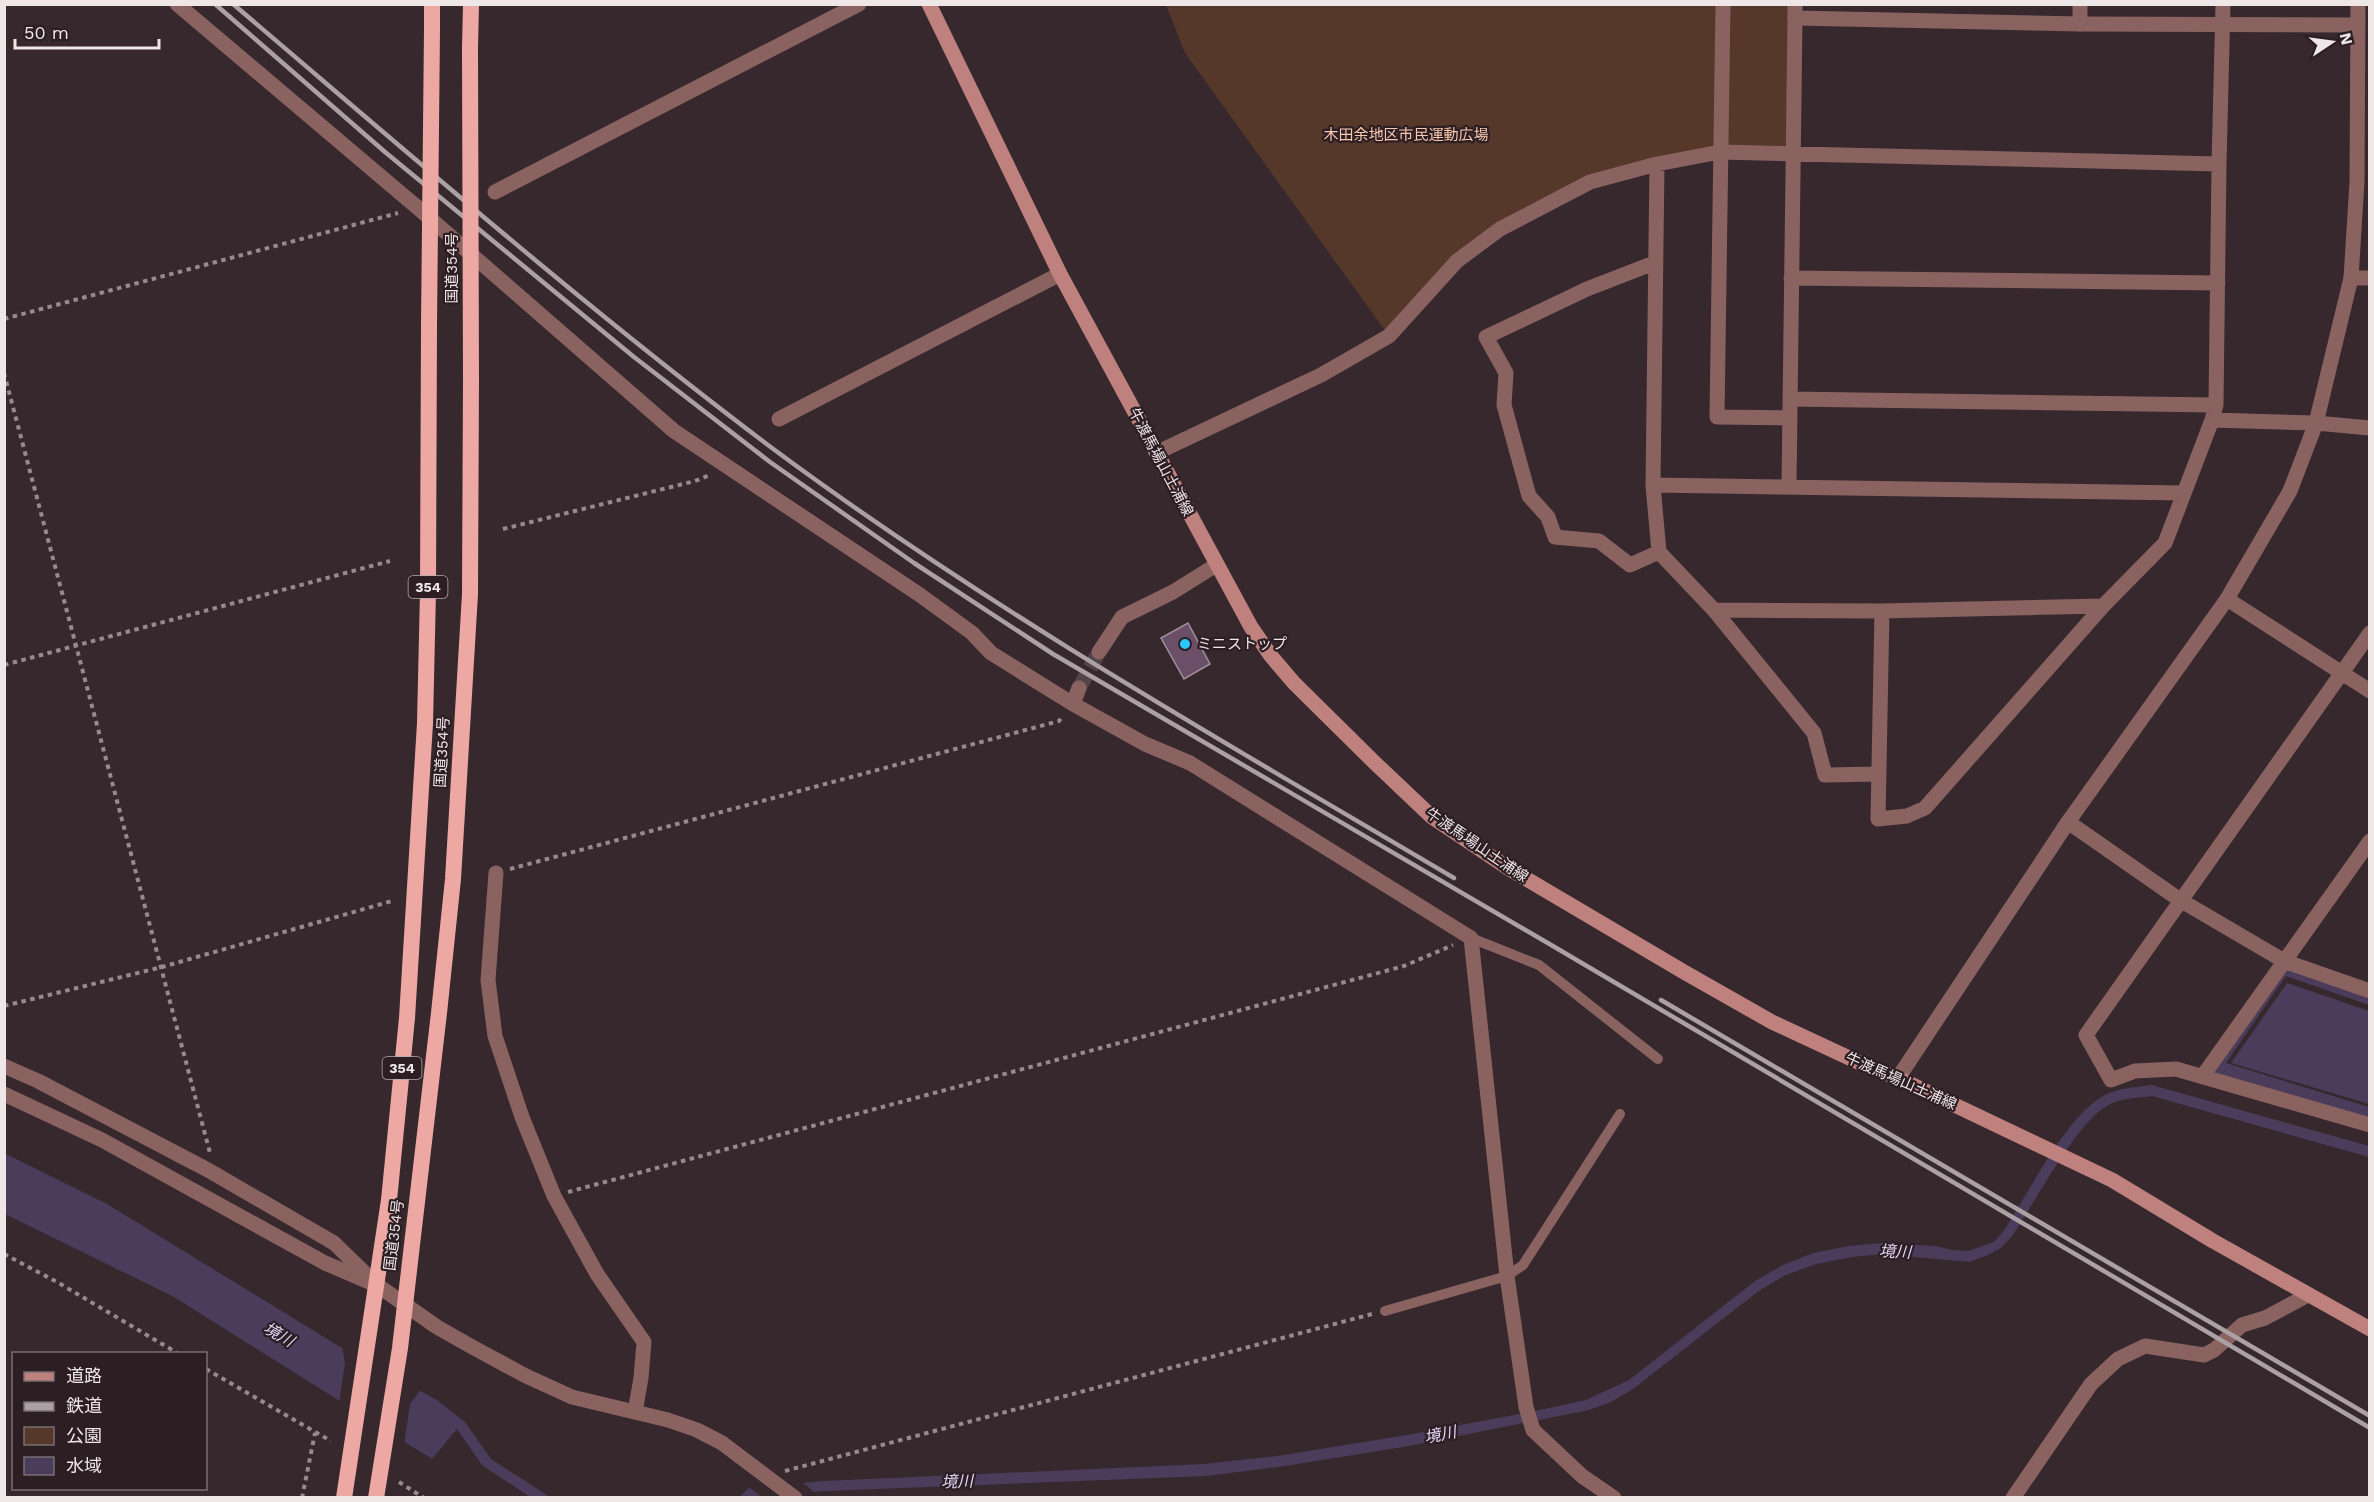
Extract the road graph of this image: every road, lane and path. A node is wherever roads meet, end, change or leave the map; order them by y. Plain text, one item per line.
1 (177, 4) edge
2 (432, 4) edge
3 (471, 4) edge
4 (859, 4) edge
5 (928, 4) edge
6 (1723, 4) edge
7 (2080, 4) edge
8 (2223, 4) edge
9 (2358, 4) edge
10 (1795, 11) edge
11 (2080, 24) junction
12 (2222, 24) junction
13 (2357, 25) junction
14 (1720, 152) junction
15 (1793, 156) junction
16 (1657, 164) junction
17 (2219, 165) junction
18 (495, 192) dead end
19 (418, 208) junction
20 (1654, 263) junction
21 (1060, 274) junction
22 (1791, 278) junction
23 (2351, 278) junction
24 (2370, 278) edge
25 (2218, 283) junction
26 (4, 319) edge
27 (4, 373) edge
28 (1790, 399) junction
29 (2217, 405) junction
30 (1790, 418) junction
31 (779, 419) dead end
32 (2212, 420) junction
33 (2316, 423) junction
34 (2370, 428) edge
35 (1156, 453) junction
36 (730, 467) junction
37 (1653, 485) junction
38 (1789, 486) junction
39 (2184, 493) junction
40 (503, 529) dead end
41 (1659, 552) junction
42 (390, 561) dead end
43 (1216, 565) junction
44 (2227, 599) junction
45 (2103, 606) junction
46 (1714, 610) junction
47 (1882, 611) junction
48 (2370, 633) edge
49 (77, 646) junction
50 (1099, 652) tunnel mouth
51 (4, 665) edge
52 (2343, 672) junction
53 (1079, 688) tunnel mouth
54 (2370, 691) edge
55 (1073, 704) junction
56 (1879, 774) junction
57 (2068, 822) junction
58 (2370, 841) edge
59 (496, 873) joint
60 (2180, 900) junction
61 (392, 901) dead end
62 (1471, 938) junction
63 (2284, 961) junction
64 (162, 968) junction
65 (2370, 991) edge
66 (4, 1006) edge
67 (1658, 1059) dead end
68 (4, 1066) edge
69 (2202, 1077) junction
70 (1898, 1078) junction
71 (4, 1094) edge
72 (1620, 1114) dead end
73 (2370, 1125) edge
74 (211, 1156) dead end
75 (554, 1196) junction
76 (4, 1254) edge
77 (1508, 1276) junction
78 (377, 1285) junction
79 (2308, 1294) junction
80 (405, 1305) junction
81 (1385, 1311) joint
82 (2370, 1329) edge
83 (177, 1352) edge
84 (207, 1370) edge
85 (634, 1412) junction
86 (315, 1433) junction
87 (331, 1441) dead end
88 (770, 1479) junction
89 (399, 1482) dead end
90 (302, 1497) edge
91 (344, 1497) edge
92 (376, 1497) edge
93 (421, 1497) edge
94 (795, 1497) edge
95 (1614, 1497) edge
96 (2013, 1497) edge

1 - 19 street
2 - 78 highway, 国道354号 / 354, bridge
3 - 80 highway, 国道354号 / 354, bridge
4 - 18 street
5 - 21 main road, 牛渡馬場山土浦線
6 - 14 street
7 - 11 street
8 - 12 street
9 - 13 street
10 - 11 street
10 - 15 street
11 - 12 street
12 - 13 street
12 - 17 street
13 - 23 street
14 - 15 street
14 - 16 street
14 - 30 street
15 - 17 street
15 - 22 street
16 - 20 street
16 - 35 street
17 - 25 street
19 - 26 path
19 - 36 street
20 - 37 street
20 - 41 street
21 - 31 street
21 - 35 main road, 牛渡馬場山土浦線
22 - 25 street
22 - 28 street
23 - 24 street
23 - 33 street
25 - 29 street
27 - 49 path
28 - 29 street
28 - 30 street
29 - 32 street
30 - 38 street
32 - 33 street
32 - 39 street
33 - 34 street
33 - 44 street
35 - 43 main road, 牛渡馬場山土浦線
36 - 40 path
36 - 55 street
37 - 38 street
37 - 41 street
38 - 39 street
39 - 45 street
41 - 46 street
42 - 49 path
43 - 50 street
43 - 70 main road, 牛渡馬場山土浦線
44 - 52 street
44 - 57 street
45 - 47 street
45 - 56 street
46 - 47 street
46 - 56 street
47 - 56 street
48 - 52 street
49 - 51 path
49 - 64 path
52 - 54 street
52 - 60 street
53 - 55 street
55 - 59 path
55 - 62 street
57 - 60 street
57 - 70 street
58 - 63 street
59 - 75 street
60 - 63 street
60 - 69 street
61 - 64 path
62 - 67 lane
62 - 75 path
62 - 77 street
63 - 65 street
63 - 69 street
64 - 66 path
64 - 74 path
68 - 78 street
69 - 73 street
70 - 79 main road, 牛渡馬場山土浦線
71 - 78 street
72 - 77 lane
75 - 85 street
76 - 83 path
77 - 81 lane
77 - 95 street
78 - 80 street
78 - 91 highway, 国道354号 / 354
79 - 82 main road, 牛渡馬場山土浦線
79 - 96 street
80 - 85 street
80 - 92 highway, 国道354号 / 354
81 - 88 path
84 - 86 path
85 - 88 street
86 - 87 path
86 - 90 path
88 - 94 street
89 - 93 path

